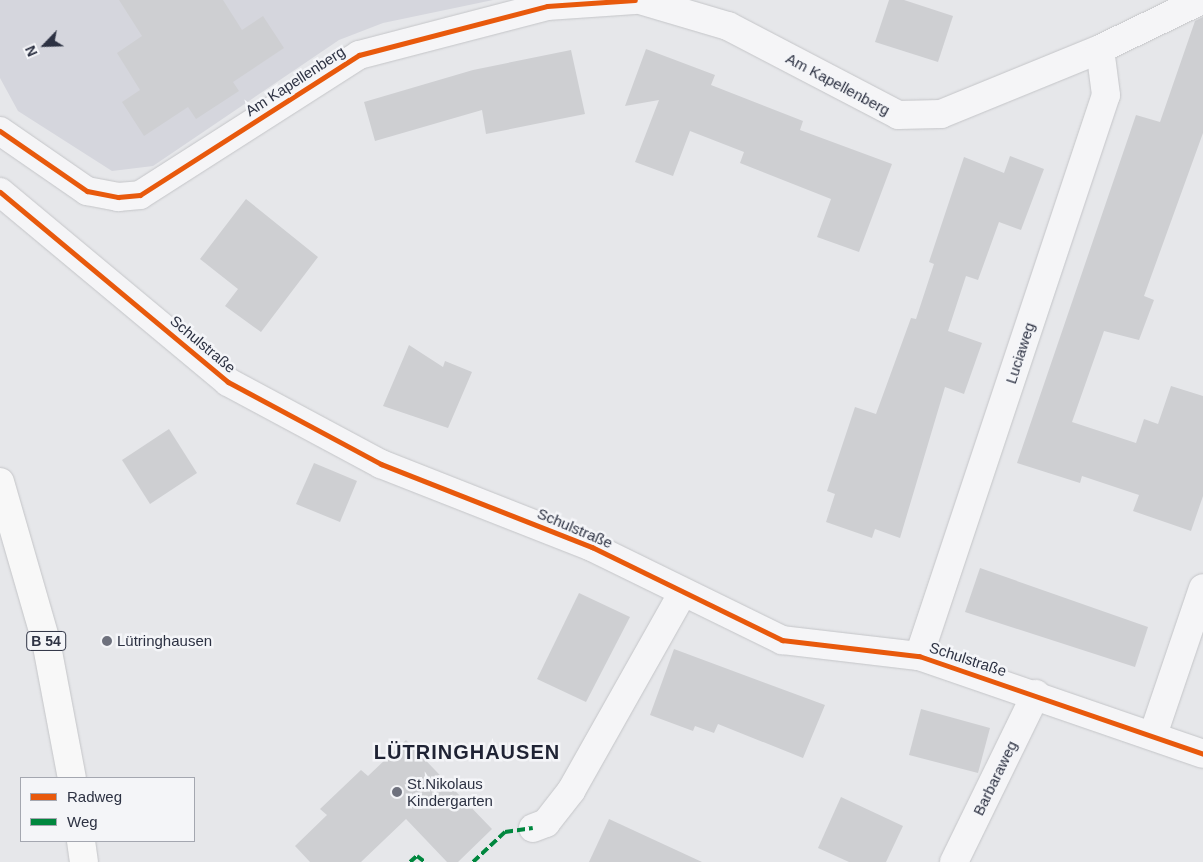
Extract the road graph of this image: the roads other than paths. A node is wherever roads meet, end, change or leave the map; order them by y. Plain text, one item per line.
1 (635, 0) edge
2 (640, 0) edge
3 (1202, 0) edge
4 (548, 3) edge
5 (1100, 49) junction
6 (0, 131) edge
7 (0, 192) edge
8 (0, 482) edge
9 (1203, 588) edge
10 (684, 592) junction
11 (919, 656) junction
12 (1036, 694) junction
13 (1153, 735) junction
14 (1203, 754) edge
15 (72, 777) edge
16 (533, 828) dead end
17 (81, 842) edge
18 (84, 862) edge
19 (954, 862) edge

1 - 4 street, Am Kapellenberg
2 - 5 street, Am Kapellenberg
3 - 5 street, Am Kapellenberg
4 - 6 street, Am Kapellenberg
5 - 11 street, Luciaweg
7 - 10 street, Schulstraße
8 - 15 main road, B 54
9 - 13 street
10 - 11 street, Schulstraße
10 - 16 street
11 - 12 street, Schulstraße
12 - 13 street, Schulstraße
12 - 19 street, Barbaraweg
13 - 14 street, Schulstraße
17 - 18 main road

